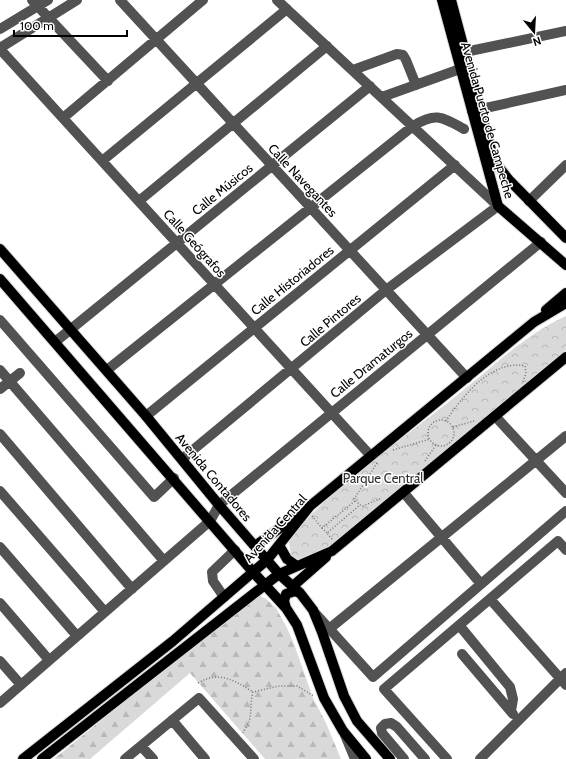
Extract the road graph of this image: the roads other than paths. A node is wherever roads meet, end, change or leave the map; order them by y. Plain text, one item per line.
1 (48, 0) edge
2 (77, 0) edge
3 (120, 0) edge
4 (203, 0) edge
5 (277, 0) edge
6 (442, 0) edge
7 (451, 0) edge
8 (35, 3) edge
9 (287, 9) junction
10 (48, 18) junction
11 (0, 29) edge
12 (566, 31) edge
13 (156, 40) junction
14 (327, 46) junction
15 (0, 48) edge
16 (465, 52) junction
17 (460, 69) junction
18 (353, 70) junction
19 (108, 81) junction
20 (196, 83) junction
21 (416, 85) junction
22 (370, 86) junction
23 (566, 90) edge
24 (382, 97) junction
25 (476, 110) junction
26 (63, 118) junction
27 (233, 123) junction
28 (413, 126) junction
29 (464, 130) dead end
30 (102, 161) junction
31 (272, 165) junction
32 (566, 165) edge
33 (455, 166) junction
34 (139, 201) junction
35 (529, 201) junction
36 (498, 206) junction
37 (310, 208) junction
38 (566, 238) edge
39 (177, 242) junction
40 (541, 242) junction
41 (0, 249) edge
42 (350, 250) junction
43 (566, 265) edge
44 (0, 279) edge
45 (215, 284) junction
46 (386, 290) junction
47 (566, 293) edge
48 (563, 306) edge
49 (0, 320) edge
50 (534, 322) junction
51 (255, 328) junction
52 (71, 329) junction
53 (427, 335) junction
54 (55, 342) junction
55 (566, 357) edge
56 (292, 368) junction
57 (0, 370) edge
58 (107, 370) junction
59 (20, 373) dead end
60 (467, 378) junction
61 (9, 381) junction
62 (0, 389) edge
63 (332, 412) junction
64 (146, 416) junction
65 (495, 416) junction
66 (0, 434) edge
67 (566, 436) edge
68 (370, 456) junction
69 (182, 459) junction
70 (536, 460) junction
71 (174, 478) junction
72 (0, 491) edge
73 (404, 493) junction
74 (566, 494) edge
75 (219, 505) junction
76 (308, 508) junction
77 (566, 511) edge
78 (210, 521) junction
79 (441, 537) junction
80 (252, 543) junction
81 (279, 545) junction
82 (0, 547) edge
83 (335, 549) junction
84 (235, 550) junction
85 (566, 550) edge
86 (267, 560) junction
87 (164, 561) junction
88 (297, 566) junction
89 (254, 572) junction
90 (279, 574) junction
91 (266, 584) junction
92 (481, 584) junction
93 (132, 589) junction
94 (297, 590) junction
95 (224, 597) junction
96 (490, 599) junction
97 (0, 603) edge
98 (286, 608) junction
99 (313, 610) junction
100 (104, 612) junction
101 (459, 625) junction
102 (329, 629) junction
103 (77, 636) junction
104 (462, 654) dead end
105 (49, 660) junction
106 (0, 661) edge
107 (564, 679) edge
108 (21, 685) junction
109 (0, 703) edge
110 (511, 711) junction
111 (172, 720) junction
112 (518, 720) junction
113 (344, 732) junction
114 (142, 746) junction
115 (23, 759) edge
116 (42, 759) edge
117 (126, 759) edge
118 (153, 759) edge
119 (205, 759) edge
120 (254, 759) edge
121 (354, 759) edge
122 (366, 759) edge
123 (390, 759) edge
124 (404, 759) edge
125 (425, 759) edge
126 (447, 759) edge
127 (480, 759) edge

1 - 8 street
2 - 10 street
3 - 13 street, Calle Navegantes
4 - 13 street
5 - 9 street
6 - 17 main road, Avenida Puerto de Campeche
7 - 16 main road, Avenida Puerto de Campeche
8 - 10 street
8 - 11 street
9 - 14 street
9 - 20 street
10 - 15 street
10 - 19 street
12 - 16 street
13 - 19 street
13 - 20 street, Calle Navegantes
14 - 18 street
14 - 27 street
15 - 26 street, Calle Geógrafos
16 - 25 main road, Avenida Puerto de Campeche
17 - 21 street
17 - 25 main road, Avenida Puerto de Campeche
18 - 21 street
18 - 22 street
19 - 26 street
20 - 27 street, Calle Navegantes
20 - 30 street
21 - 24 street
22 - 24 street
22 - 31 street, Calle Músicos
23 - 25 street
24 - 28 street
25 - 35 main road, Avenida Puerto de Campeche
25 - 36 main road, Avenida Puerto de Campeche
26 - 30 street, Calle Geógrafos
27 - 31 street, Calle Navegantes
27 - 34 street
28 - 29 street
28 - 33 street
28 - 37 street
30 - 34 street, Calle Geógrafos
31 - 37 street, Calle Navegantes
31 - 39 street, Calle Músicos
32 - 35 street
33 - 36 street
33 - 42 street, Calle Historiadores
34 - 39 street, Calle Geógrafos
35 - 38 main road, Avenida Puerto de Campeche
36 - 40 main road, Avenida Puerto de Campeche
36 - 46 street, Calle Pintores
37 - 42 street, Calle Navegantes
37 - 45 street
39 - 45 street, Calle Geógrafos
39 - 52 street, Calle Músicos
40 - 43 main road, Avenida Puerto de Campeche
40 - 53 street, Calle Dramaturgos
41 - 52 main road, Avenida Contadores
42 - 46 street, Calle Navegantes
42 - 51 street, Calle Historiadores
44 - 54 main road
45 - 51 street, Calle Geógrafos
45 - 58 street
46 - 53 street, Calle Navegantes
46 - 56 street, Calle Pintores
47 - 50 main road
48 - 50 main road, Avenida Central
49 - 71 street
50 - 60 main road, Avenida Central
51 - 56 street, Calle Geógrafos
51 - 64 street, Calle Historiadores
52 - 54 street, Calle Músicos
52 - 58 main road, Avenida Contadores
53 - 60 street, Calle Navegantes
53 - 63 street, Calle Dramaturgos
54 - 71 main road
55 - 65 main road
56 - 63 street, Calle Geógrafos
56 - 69 street, Calle Pintores
57 - 61 street
58 - 64 main road, Avenida Contadores
59 - 61 street
60 - 68 main road, Avenida Central
61 - 62 street
61 - 87 street
63 - 68 street, Calle Geógrafos
63 - 75 street, Calle Dramaturgos
64 - 69 main road, Avenida Contadores
65 - 70 street
65 - 73 main road
66 - 93 street
67 - 70 street
68 - 76 main road, Avenida Central
69 - 75 main road, Avenida Contadores
70 - 74 street
70 - 79 street
71 - 78 main road
72 - 100 street
73 - 79 street
73 - 83 main road
75 - 78 street
75 - 80 main road, Avenida Contadores
76 - 80 main road
76 - 81 main road, Avenida Central
77 - 92 street
78 - 84 main road
78 - 87 street
79 - 92 street
79 - 102 street
80 - 84 main road
80 - 86 main road, Avenida Contadores
81 - 86 main road, Avenida Central
81 - 88 main road
82 - 103 street
83 - 88 main road
83 - 94 main road
84 - 89 main road
84 - 95 street
85 - 96 street
86 - 89 main road, Avenida Central
86 - 90 main road, Avenida Contadores
87 - 93 street
88 - 90 main road
89 - 91 main road
89 - 95 main road, Avenida Central
90 - 91 main road
90 - 94 main road, Avenida Contadores
91 - 98 main road
91 - 116 main road
92 - 102 street
93 - 100 street
94 - 98 main road
94 - 99 main road, Avenida Contadores
95 - 115 main road, Avenida Central
96 - 101 street
96 - 107 street
97 - 105 street
98 - 113 main road
99 - 102 street
99 - 123 main road, Avenida Contadores
100 - 103 street
101 - 110 street
101 - 126 street
103 - 105 street
104 - 110 street
105 - 108 street
106 - 108 street
107 - 112 street
108 - 109 street
110 - 112 street
111 - 114 street
111 - 119 street
111 - 120 street
112 - 127 street
113 - 121 street
113 - 122 main road
114 - 117 street
114 - 118 street
124 - 125 street

